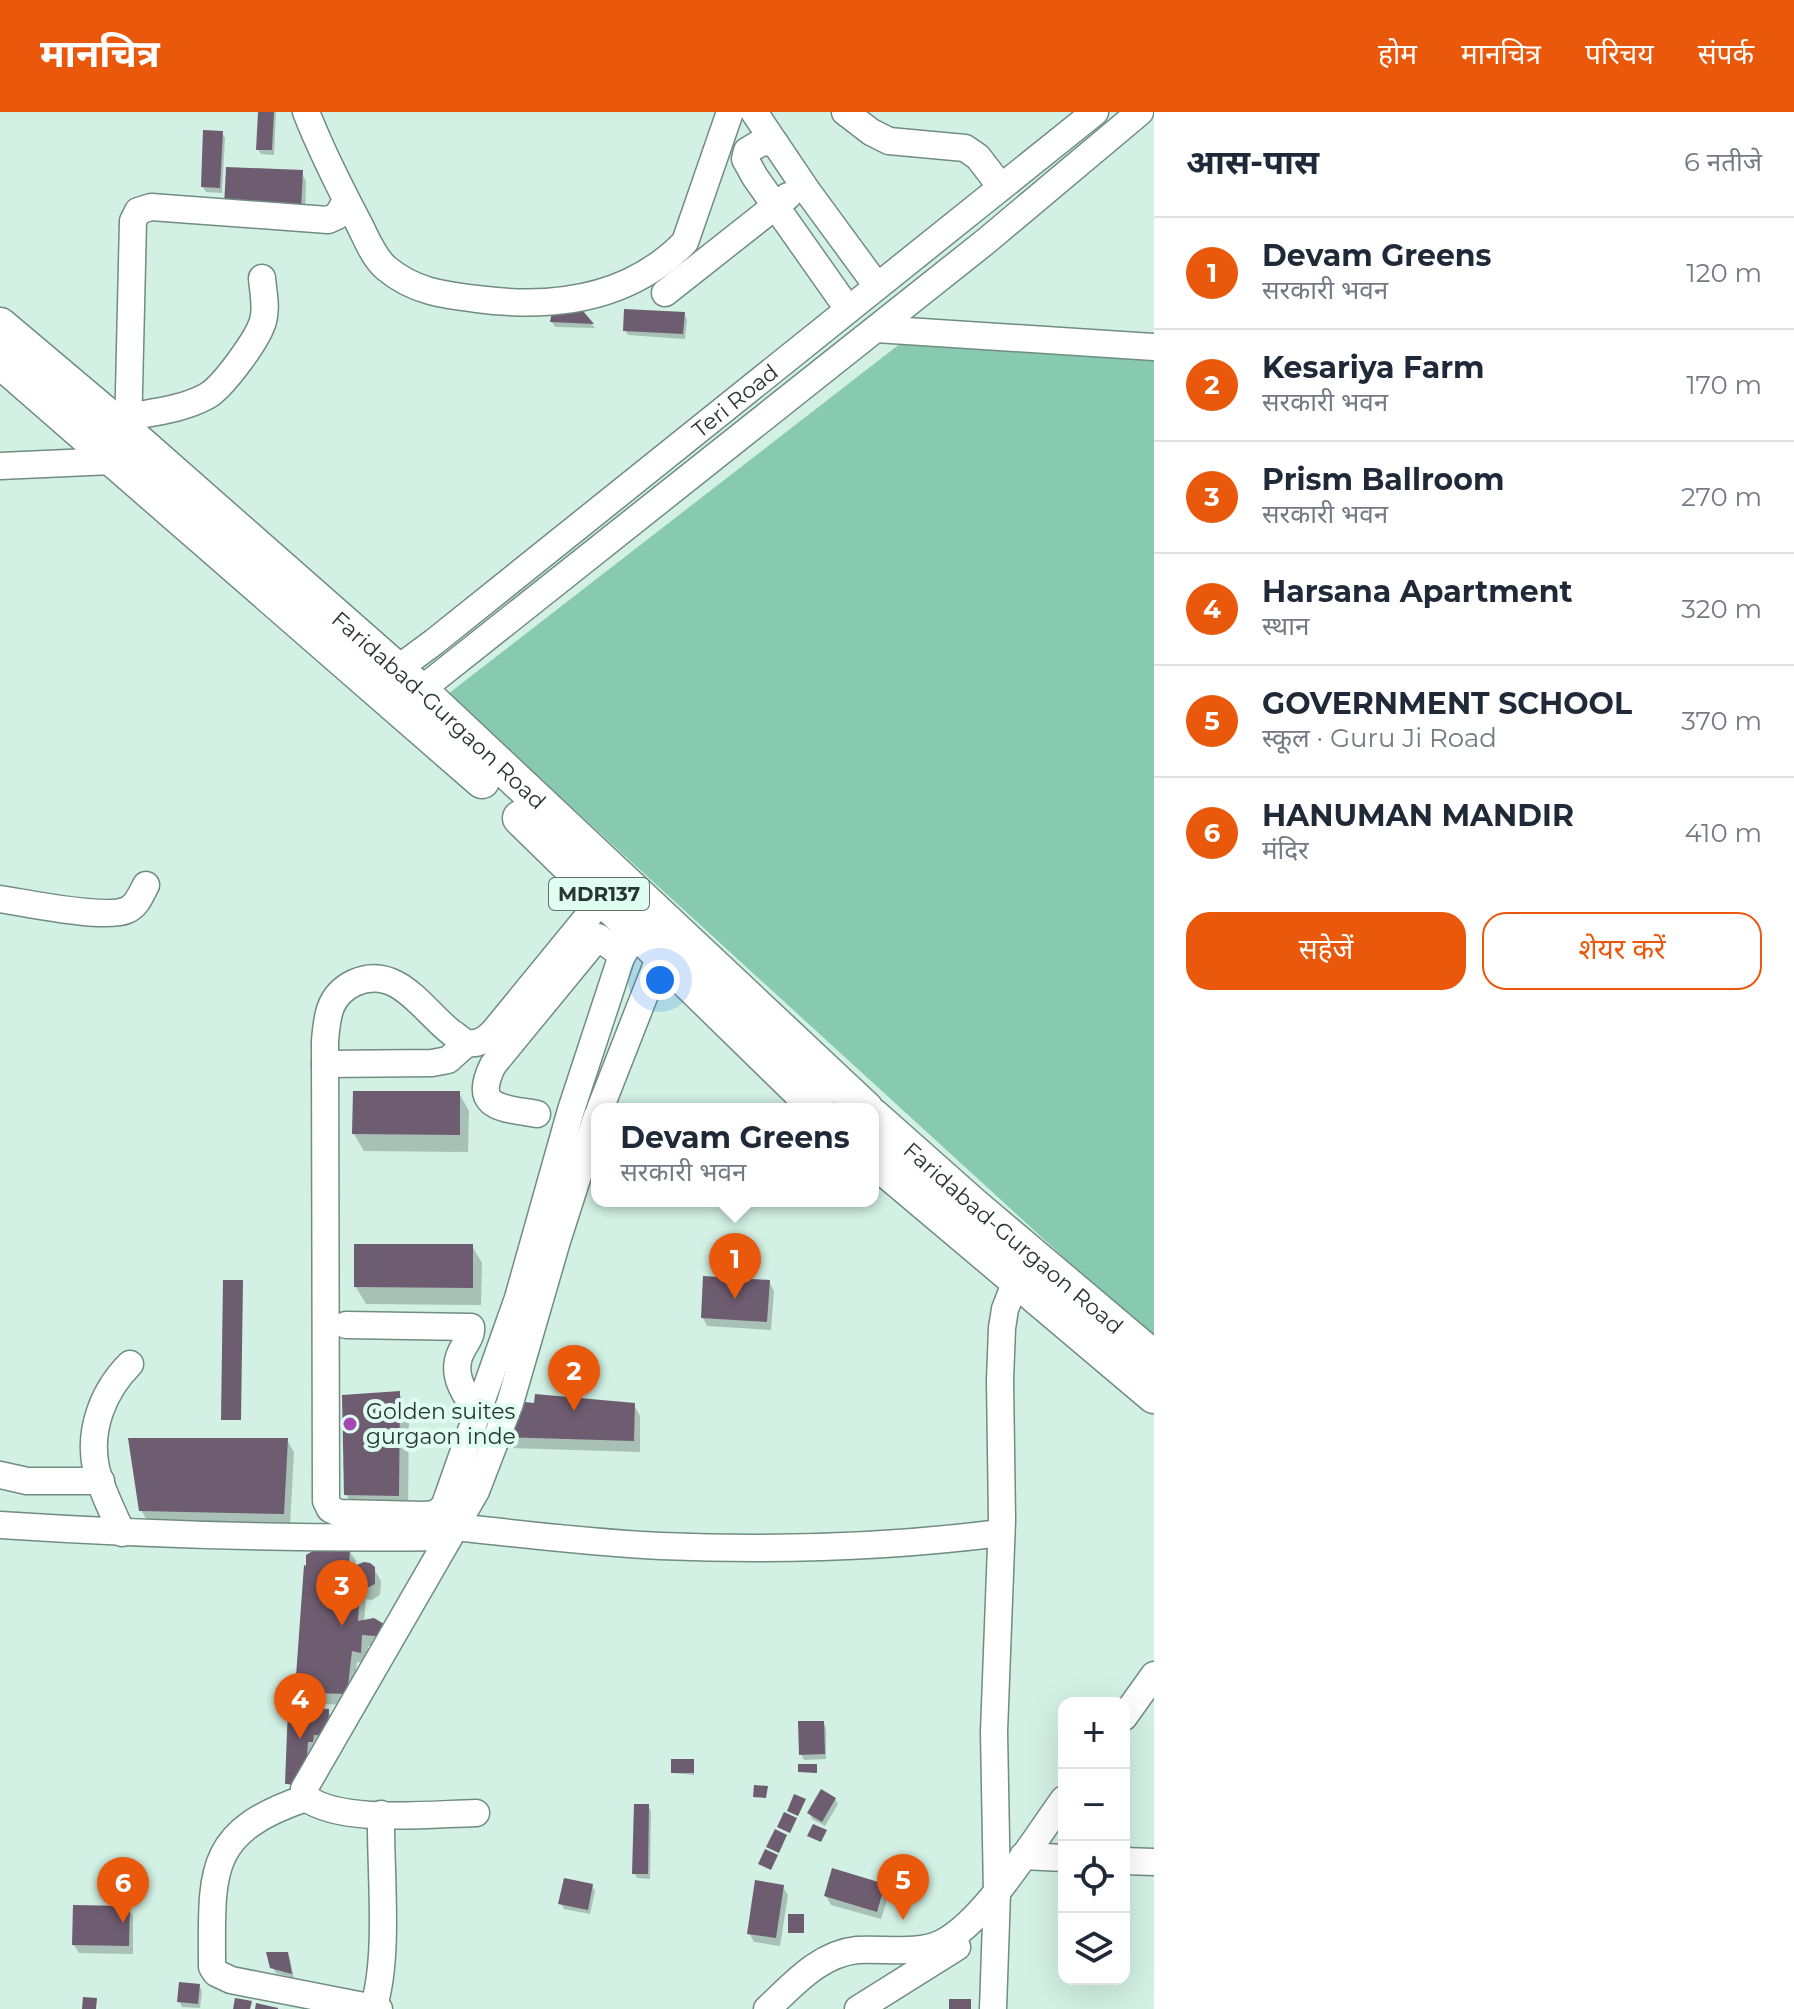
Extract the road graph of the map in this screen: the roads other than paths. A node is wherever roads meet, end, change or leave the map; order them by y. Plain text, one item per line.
1 (306, 112) edge
2 (730, 112) edge
3 (754, 112) edge
4 (845, 112) edge
5 (1095, 112) edge
6 (1140, 112) edge
7 (775, 143) junction
8 (745, 155) junction
9 (715, 156) junction
10 (804, 186) junction
11 (1001, 187) junction
12 (346, 201) junction
13 (774, 204) junction
14 (262, 278) dead end
15 (877, 286) junction
16 (665, 293) dead end
17 (848, 309) junction
18 (0, 325) edge
19 (876, 329) junction
20 (1154, 347) edge
21 (0, 361) edge
22 (123, 437) junction
23 (0, 466) edge
24 (398, 688) junction
25 (146, 885) dead end
26 (603, 898) junction
27 (0, 899) edge
28 (629, 943) junction
29 (660, 956) junction
30 (467, 1043) junction
31 (325, 1064) junction
32 (602, 1103) edge
33 (812, 1103) edge
34 (859, 1103) edge
35 (537, 1114) dead end
36 (879, 1121) edge
37 (591, 1135) edge
38 (879, 1164) edge
39 (1016, 1281) junction
40 (346, 1325) dead end
41 (1154, 1358) edge
42 (130, 1364) dead end
43 (1154, 1396) edge
44 (478, 1414) junction
45 (0, 1475) edge
46 (101, 1481) junction
47 (0, 1525) edge
48 (451, 1532) junction
49 (122, 1533) junction
50 (1001, 1533) junction
51 (1154, 1675) edge
52 (1130, 1709) edge
53 (306, 1798) junction
54 (1058, 1807) edge
55 (476, 1813) dead end
56 (381, 1814) junction
57 (1023, 1856) junction
58 (1058, 1858) edge
59 (1130, 1861) edge
60 (1154, 1862) edge
61 (997, 1893) junction
62 (995, 1925) junction
63 (375, 2008) edge
64 (767, 2009) edge
65 (858, 2009) edge
66 (993, 2009) edge

1 - 12 street
2 - 9 street
3 - 7 street
4 - 11 street
5 - 11 street, Teri Road
6 - 19 street
7 - 8 street
7 - 10 street
8 - 9 street
8 - 13 street
9 - 12 street
10 - 13 street
10 - 15 street
11 - 15 street, Teri Road
12 - 22 street
13 - 16 street
13 - 17 street
14 - 22 street
15 - 17 street, Teri Road
17 - 24 street, Teri Road
18 - 22 main road, Faridabad-Gurgaon Road / MDR137
19 - 20 street
19 - 24 street
21 - 22 main road, Faridabad-Gurgaon Road / MDR137
22 - 23 street
22 - 24 main road, Faridabad-Gurgaon Road / MDR137
24 - 26 main road, Faridabad-Gurgaon Road / MDR137
24 - 34 main road, Faridabad-Gurgaon Road / MDR137
25 - 27 street
26 - 28 main road, Faridabad-Gurgaon Road / MDR137
26 - 30 street
28 - 29 main road, Faridabad-Gurgaon Road / MDR137
28 - 35 street
28 - 44 street
29 - 32 street
29 - 33 main road, Faridabad-Gurgaon Road / MDR137
30 - 31 street
30 - 31 street
31 - 44 street
36 - 41 main road, Faridabad-Gurgaon Road
37 - 48 street
38 - 39 main road, Faridabad-Gurgaon Road
39 - 43 main road, Faridabad-Gurgaon Road
39 - 50 street
40 - 44 street
42 - 46 street
45 - 46 street
46 - 49 street
47 - 49 street
48 - 49 street
48 - 50 street
48 - 53 street
50 - 61 street
51 - 52 street
53 - 56 street
53 - 63 street
54 - 57 street
55 - 56 street
56 - 63 street
57 - 58 street
57 - 61 street
59 - 60 street
61 - 62 street
61 - 64 street
62 - 65 street
62 - 66 street

